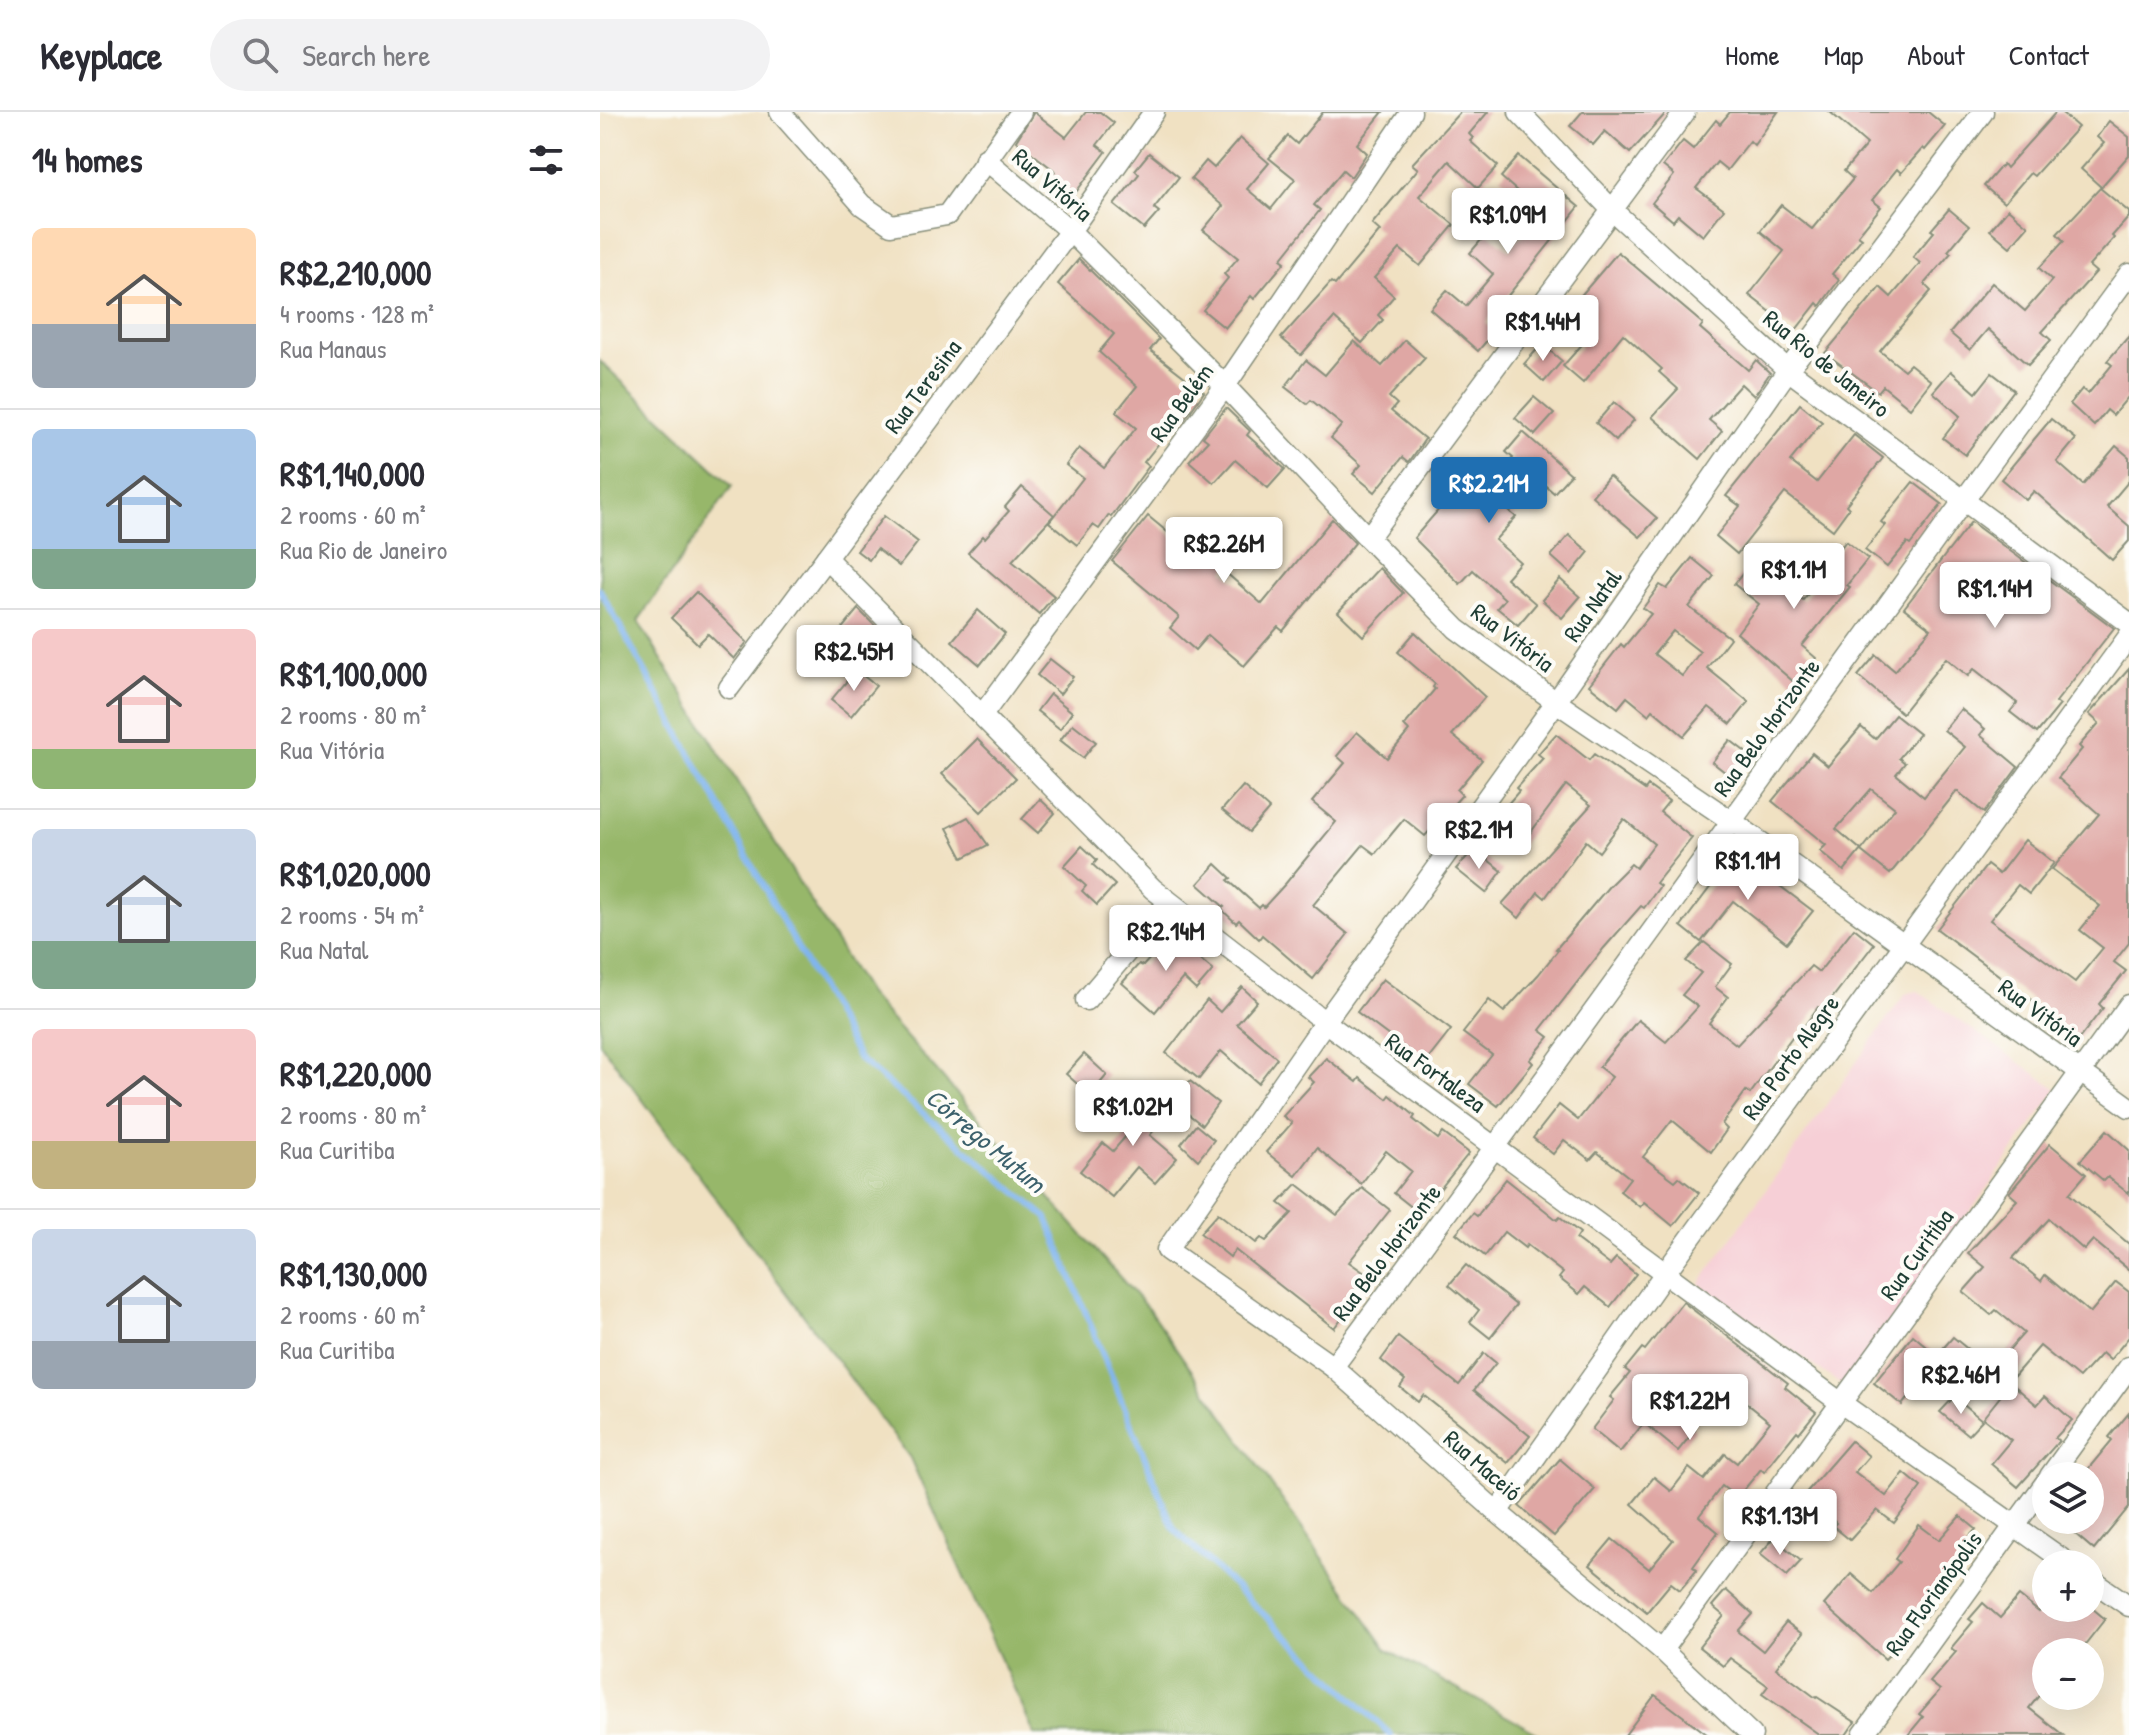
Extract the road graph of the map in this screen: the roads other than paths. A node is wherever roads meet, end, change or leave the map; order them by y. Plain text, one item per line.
1 (780, 112) edge
2 (1021, 112) edge
3 (1154, 112) edge
4 (1411, 112) edge
5 (1519, 112) edge
6 (1685, 112) edge
7 (1983, 112) edge
8 (985, 159) junction
9 (1613, 211) junction
10 (1070, 231) junction
11 (2129, 274) edge
12 (1788, 370) junction
13 (1225, 386) junction
14 (1963, 500) junction
15 (1368, 538) junction
16 (826, 558) junction
17 (2129, 623) edge
18 (2129, 636) edge
19 (729, 688) dead end
20 (1556, 702) junction
21 (983, 714) junction
22 (1730, 820) junction
23 (1169, 902) junction
24 (1904, 946) junction
25 (1086, 1000) dead end
26 (2129, 1005) edge
27 (1325, 1022) junction
28 (2080, 1072) junction
29 (2129, 1107) edge
30 (1496, 1148) junction
31 (1167, 1250) joint
32 (1665, 1273) junction
33 (1333, 1367) junction
34 (2129, 1367) edge
35 (1841, 1403) junction
36 (2060, 1462) edge
37 (2032, 1501) edge
38 (1497, 1512) junction
39 (2014, 1526) junction
40 (2049, 1550) edge
41 (2104, 1589) edge
42 (2129, 1606) edge
43 (1662, 1650) junction
44 (1752, 1735) edge
45 (1863, 1735) edge

1 - 8 street
2 - 8 street, Rua Vitória
3 - 10 street, Rua Teresina
4 - 13 street, Rua Belém
5 - 9 street, Rua Rio de Janeiro
6 - 9 street
7 - 12 street, Rua Natal
8 - 10 street, Rua Vitória
9 - 12 street, Rua Rio de Janeiro
9 - 15 street
10 - 13 street, Rua Vitória
10 - 16 street, Rua Teresina
11 - 14 street, Rua Belo Horizonte
12 - 14 street, Rua Rio de Janeiro
12 - 20 street, Rua Natal
13 - 15 street, Rua Vitória
13 - 21 street, Rua Belém
14 - 17 street, Rua Rio de Janeiro
14 - 22 street, Rua Belo Horizonte
15 - 20 street, Rua Vitória
16 - 19 street, Rua Teresina
16 - 21 street, Rua Fortaleza
18 - 24 street, Rua Porto Alegre
20 - 22 street, Rua Vitória
20 - 27 street, Rua Natal
21 - 23 street, Rua Fortaleza
22 - 24 street, Rua Vitória
22 - 30 street, Rua Belo Horizonte
23 - 25 street
23 - 27 street, Rua Fortaleza
24 - 28 street, Rua Vitória
24 - 32 street, Rua Porto Alegre
26 - 28 street, Rua Curitiba
27 - 30 street, Rua Fortaleza
27 - 31 street, Rua Natal
28 - 29 street, Rua Vitória
28 - 35 street, Rua Curitiba
30 - 32 street, Rua Fortaleza
30 - 33 street, Rua Belo Horizonte
31 - 33 street, Rua Maceió
32 - 35 street, Rua Fortaleza
32 - 38 street, Rua Porto Alegre
33 - 38 street, Rua Maceió
34 - 36 street
35 - 39 street, Rua Fortaleza
35 - 43 street, Rua Curitiba
37 - 39 street, Rua Florianópolis
38 - 43 street, Rua Maceió
39 - 40 street, Rua Fortaleza
39 - 45 street, Rua Florianópolis
41 - 42 street
43 - 44 street, Rua Maceió

